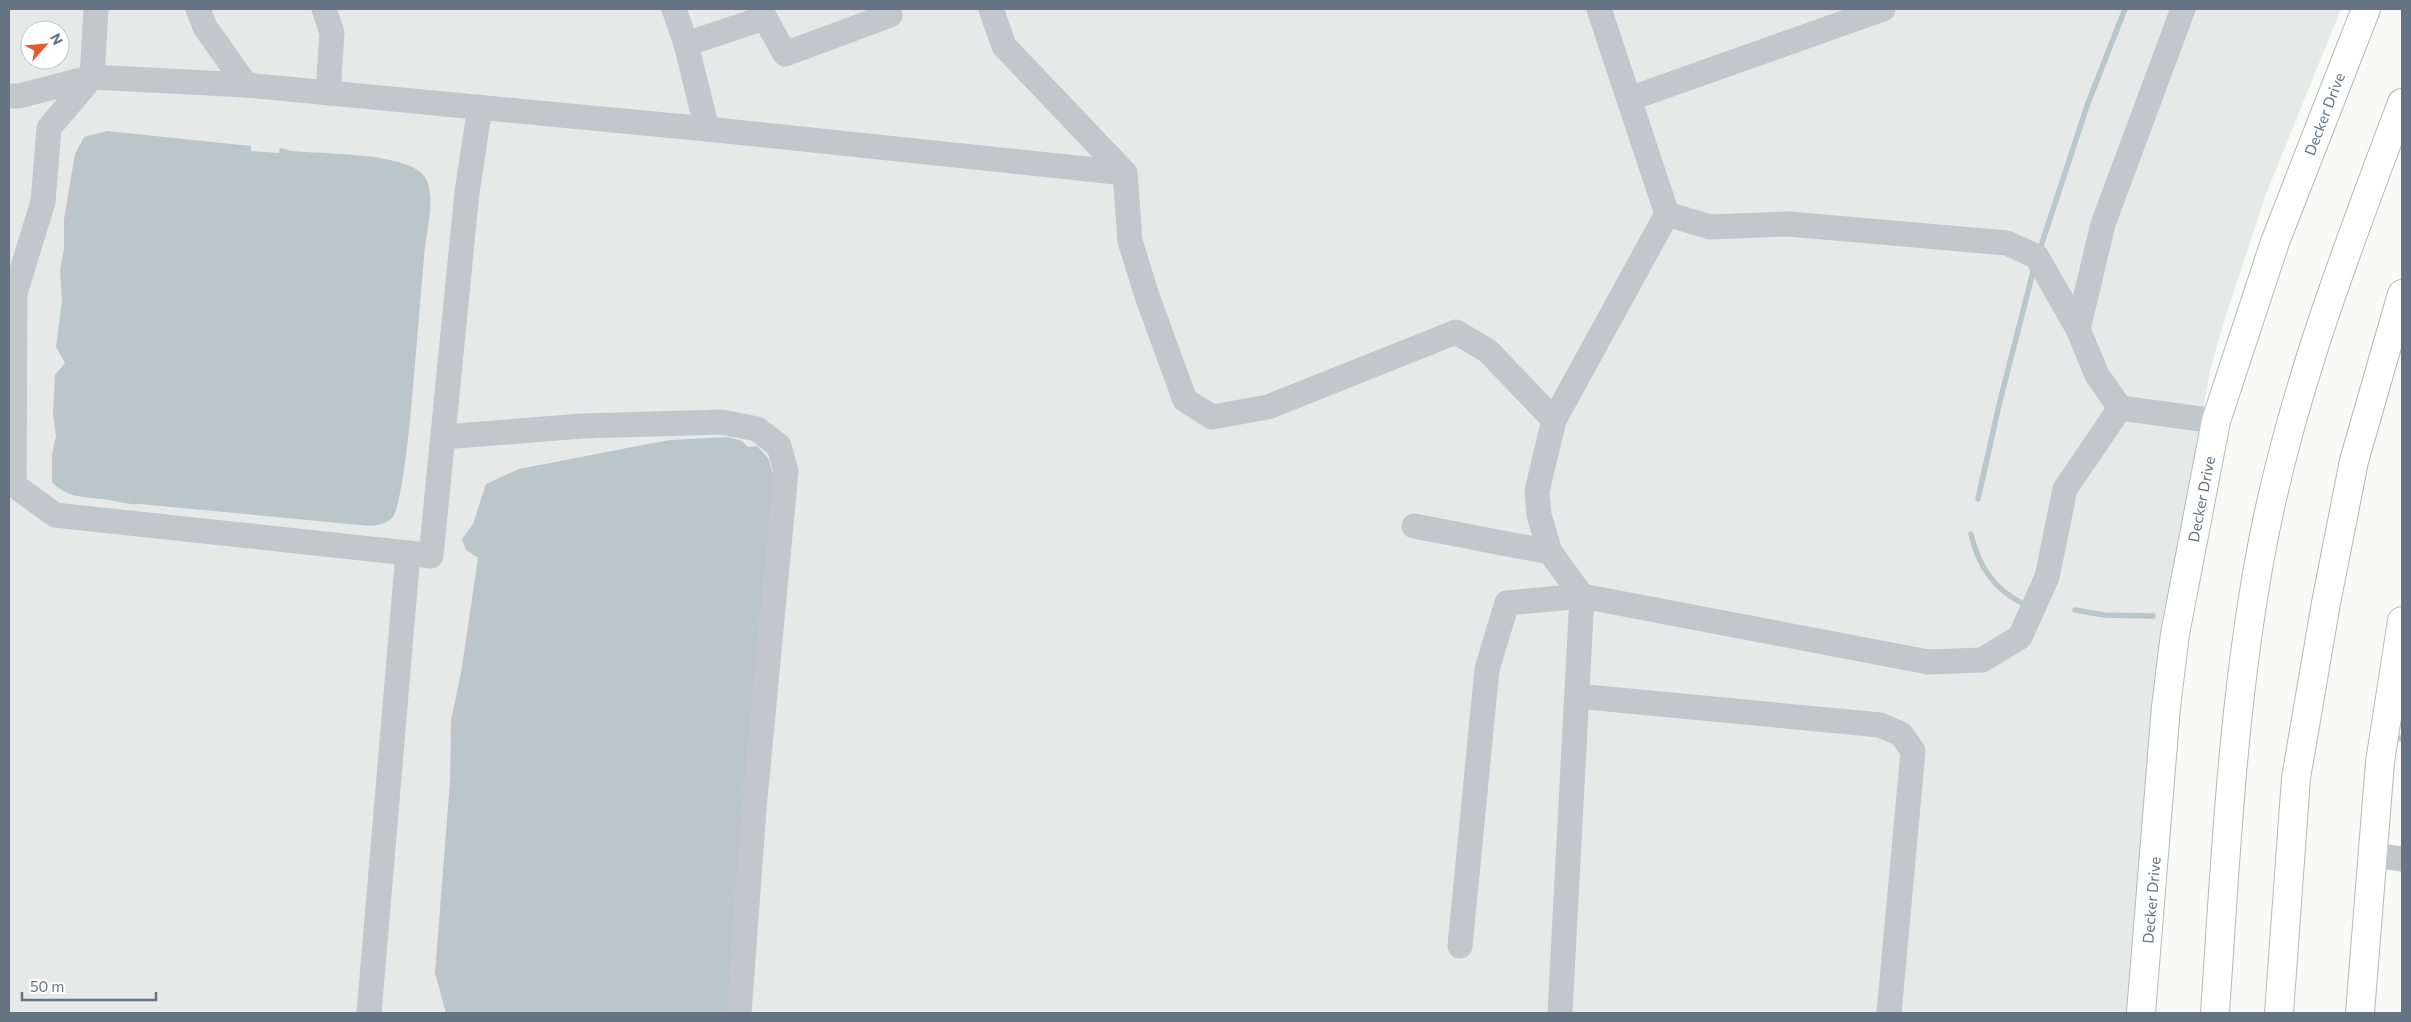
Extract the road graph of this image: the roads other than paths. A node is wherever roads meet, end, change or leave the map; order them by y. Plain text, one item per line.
1 (96, 9) edge
2 (198, 9) edge
3 (324, 9) edge
4 (674, 9) edge
5 (888, 9) edge
6 (991, 9) edge
7 (1599, 9) edge
8 (1883, 9) edge
9 (2184, 9) edge
10 (2366, 9) edge
11 (762, 13) edge
12 (686, 44) junction
13 (92, 77) junction
14 (246, 85) junction
15 (328, 93) junction
16 (9, 96) edge
17 (1629, 99) junction
18 (2402, 103) edge
19 (480, 107) junction
20 (707, 129) junction
21 (1125, 173) junction
22 (1667, 214) junction
23 (12, 294) edge
24 (2402, 294) edge
25 (2078, 329) junction
26 (2120, 408) junction
27 (1554, 420) junction
28 (2216, 421) junction
29 (443, 437) junction
30 (11, 485) edge
31 (1414, 526) dead end
32 (1550, 552) junction
33 (408, 553) junction
34 (1582, 596) junction
35 (2402, 621) edge
36 (1577, 696) junction
37 (2372, 855) junction
38 (2402, 859) edge
39 (1460, 946) dead end
40 (369, 1013) edge
41 (739, 1013) edge
42 (1560, 1013) edge
43 (1890, 1013) edge
44 (2141, 1013) edge
45 (2215, 1013) edge
46 (2280, 1013) edge
47 (2360, 1013) edge

1 - 13 lane
2 - 14 lane
3 - 15 lane
4 - 12 lane
5 - 11 lane
6 - 21 lane
7 - 17 lane
8 - 17 lane
9 - 25 lane
10 - 28 main road, Decker Drive
11 - 12 lane
12 - 20 lane
13 - 14 lane
13 - 16 lane
13 - 23 lane
14 - 15 lane
15 - 19 lane
17 - 22 lane
18 - 45 main road
19 - 20 lane
19 - 29 lane
20 - 21 lane
21 - 27 lane
22 - 25 lane
22 - 27 lane
23 - 30 lane
24 - 46 main road
25 - 26 lane
26 - 28 lane
26 - 34 lane
27 - 32 lane
28 - 44 main road, Decker Drive
29 - 33 lane
29 - 41 lane
30 - 33 lane
31 - 32 lane
32 - 34 lane
33 - 40 lane
34 - 36 lane
34 - 39 lane
35 - 37 main road
36 - 42 lane
36 - 43 lane
37 - 38 lane
37 - 47 main road

